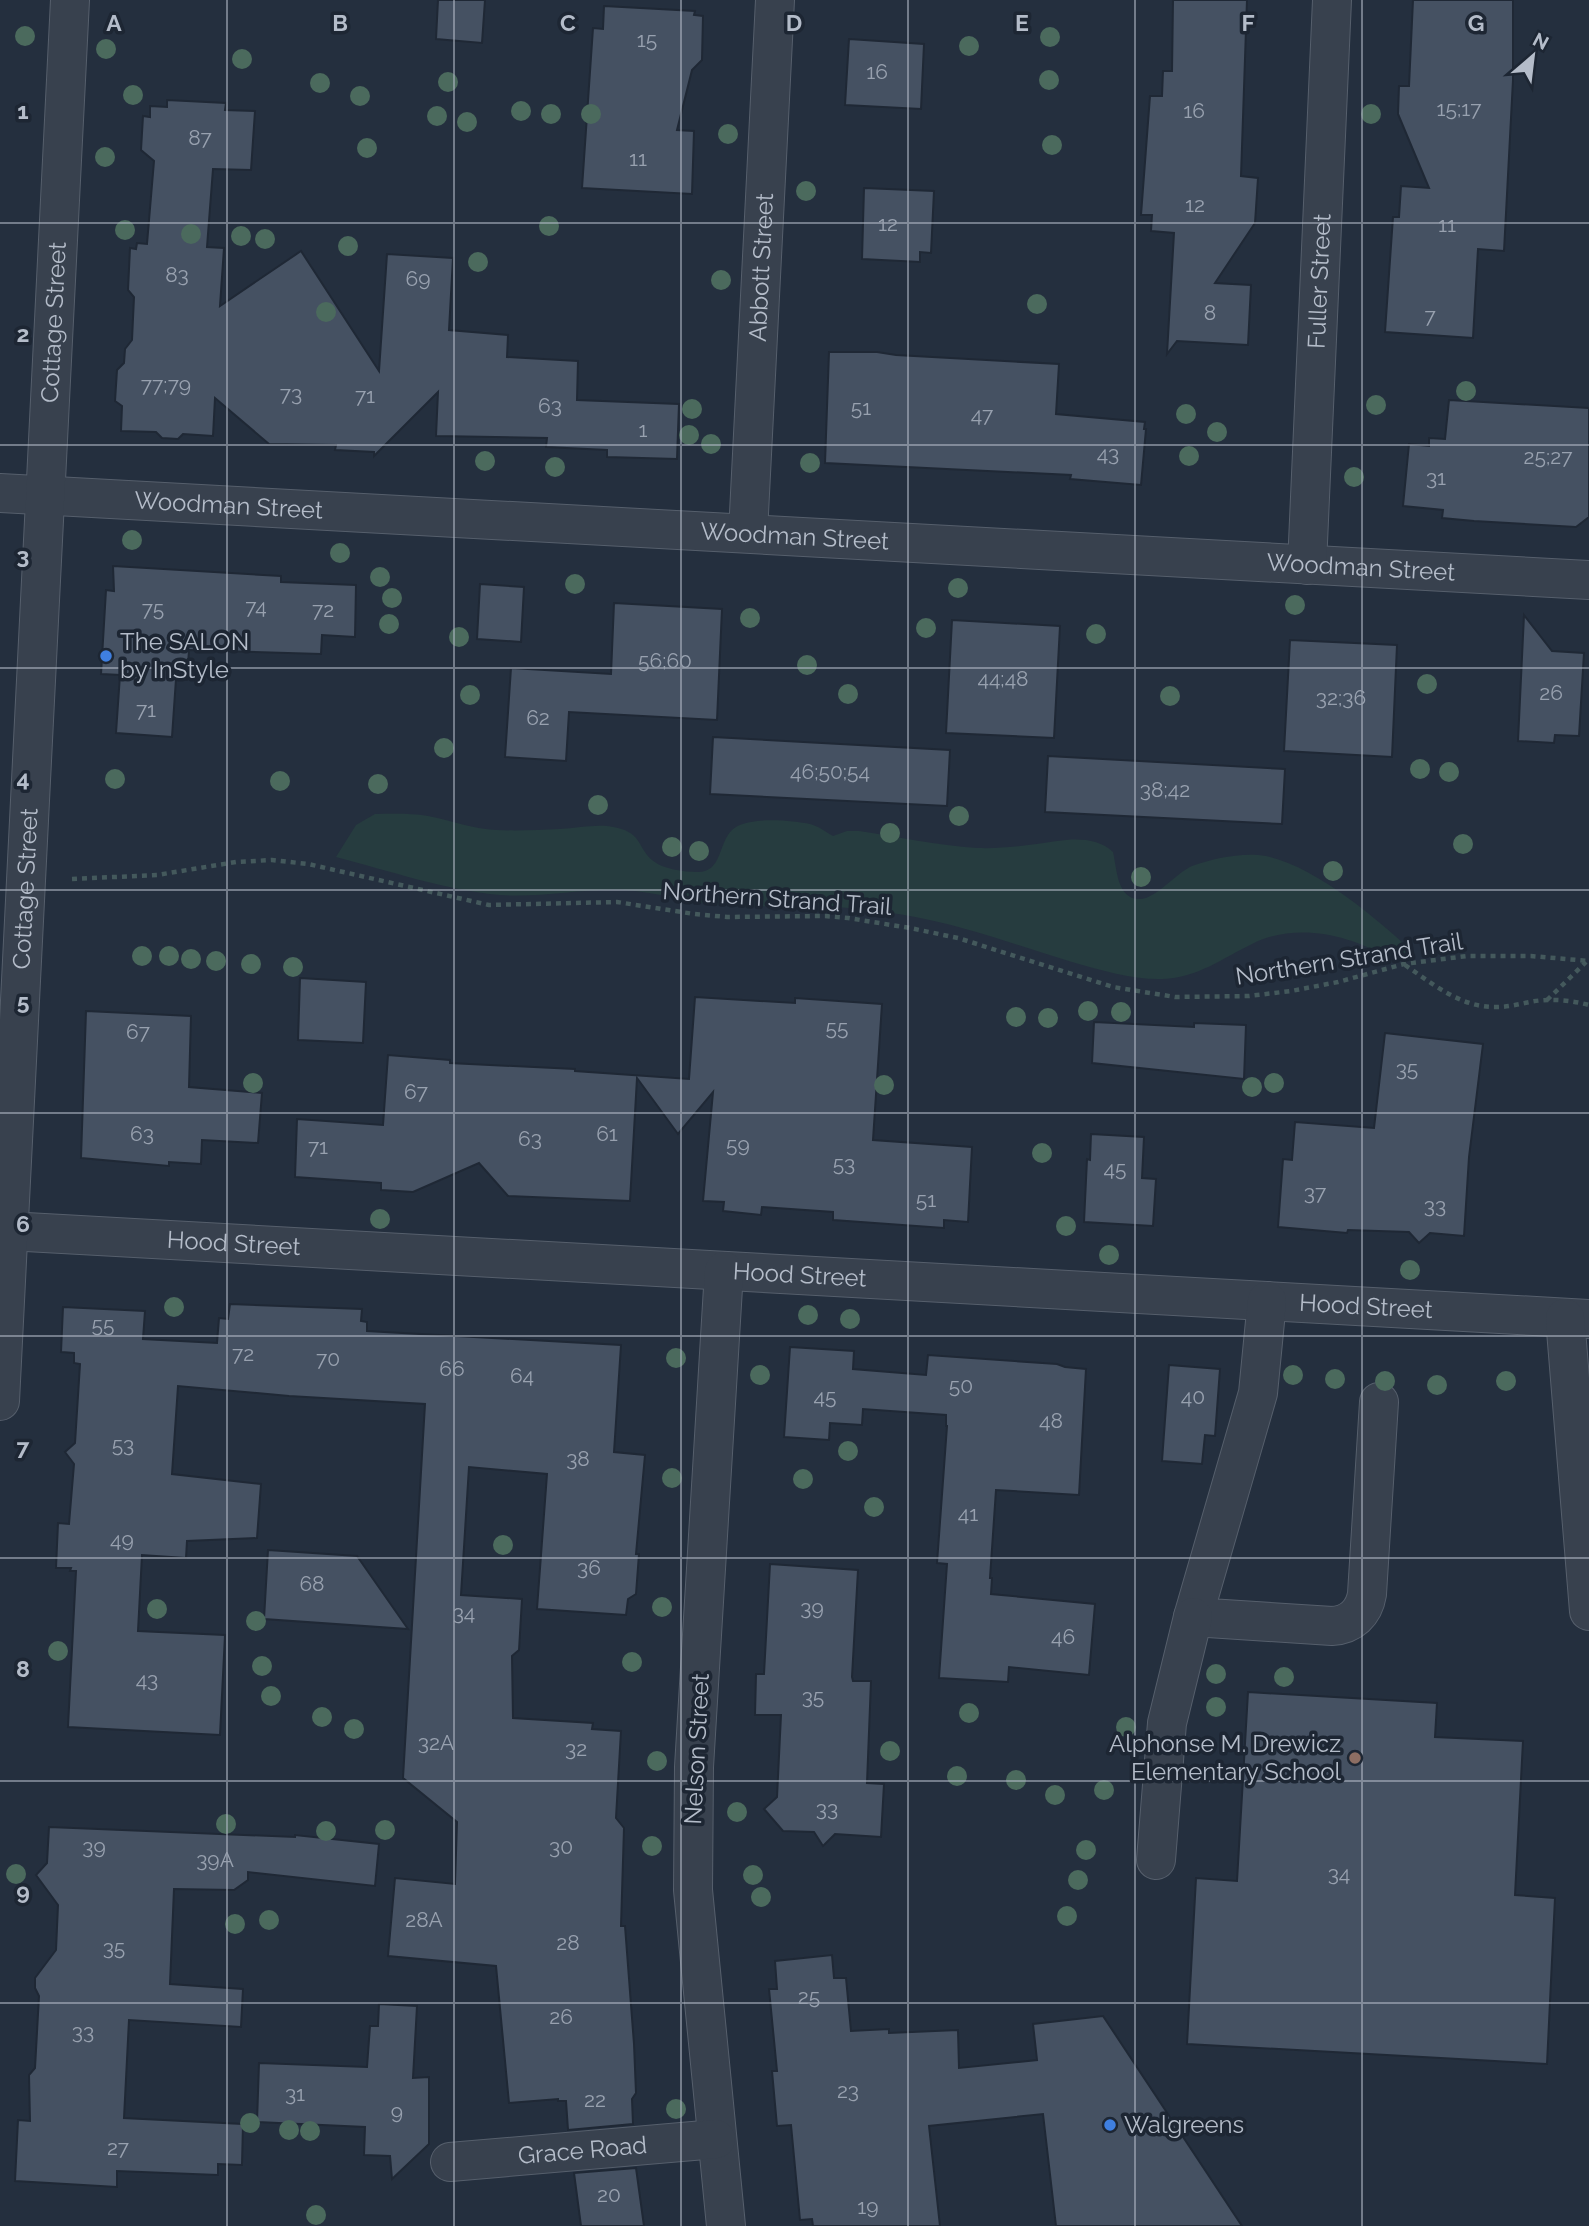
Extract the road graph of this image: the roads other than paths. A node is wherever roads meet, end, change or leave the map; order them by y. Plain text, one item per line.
1 (70, 0) edge
2 (775, 0) edge
3 (1332, 0) edge
4 (0, 493) edge
5 (46, 496) junction
6 (748, 533) junction
7 (1307, 565) junction
8 (1589, 580) edge
9 (5, 1185) edge
10 (8, 1231) junction
11 (724, 1271) junction
12 (1268, 1301) junction
13 (1577, 1319) edge
14 (0, 1401) edge
15 (1378, 1402) dead end
16 (1589, 1611) edge
17 (1194, 1617) junction
18 (1156, 1860) dead end
19 (716, 2139) junction
20 (450, 2162) dead end
21 (726, 2226) edge

1 - 5 street, Cottage Street
2 - 6 street, Abbott Street
3 - 7 street, Fuller Street
4 - 5 street, Woodman Street
5 - 6 street, Woodman Street
5 - 9 street, Cottage Street
6 - 7 street, Woodman Street
7 - 8 street, Woodman Street
9 - 10 street, Cottage Street
10 - 11 street, Hood Street
10 - 14 street, Cottage Street
11 - 12 street, Hood Street
11 - 19 street, Nelson Street
12 - 13 street, Hood Street
12 - 17 street
13 - 16 street
15 - 17 street
17 - 18 street
19 - 20 street, Grace Road
19 - 21 street, Nelson Street

